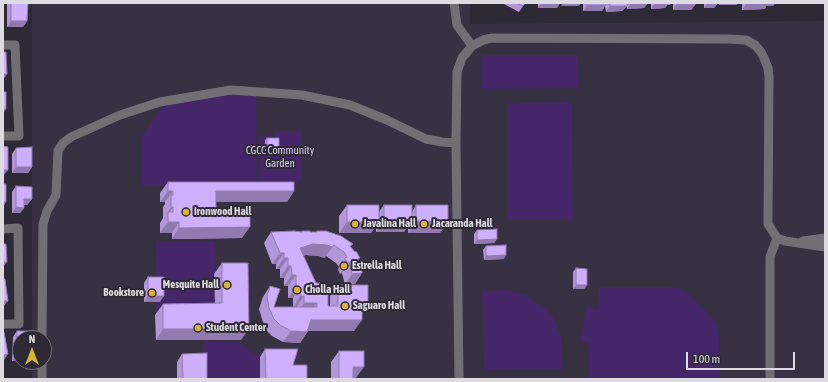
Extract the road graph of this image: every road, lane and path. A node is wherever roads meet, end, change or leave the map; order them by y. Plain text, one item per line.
1 (454, 3) edge
2 (3, 45) edge
3 (472, 46) junction
4 (3, 136) edge
5 (456, 143) junction
6 (3, 229) edge
7 (777, 238) junction
8 (825, 238) edge
9 (794, 241) junction
10 (825, 247) edge
11 (3, 324) edge
12 (42, 330) edge
13 (459, 379) edge
14 (770, 379) edge

1 - 3 street
2 - 4 street
3 - 5 street
3 - 7 street
5 - 12 street
5 - 13 street
6 - 11 street
7 - 9 street
7 - 14 street
8 - 9 street
9 - 10 street

